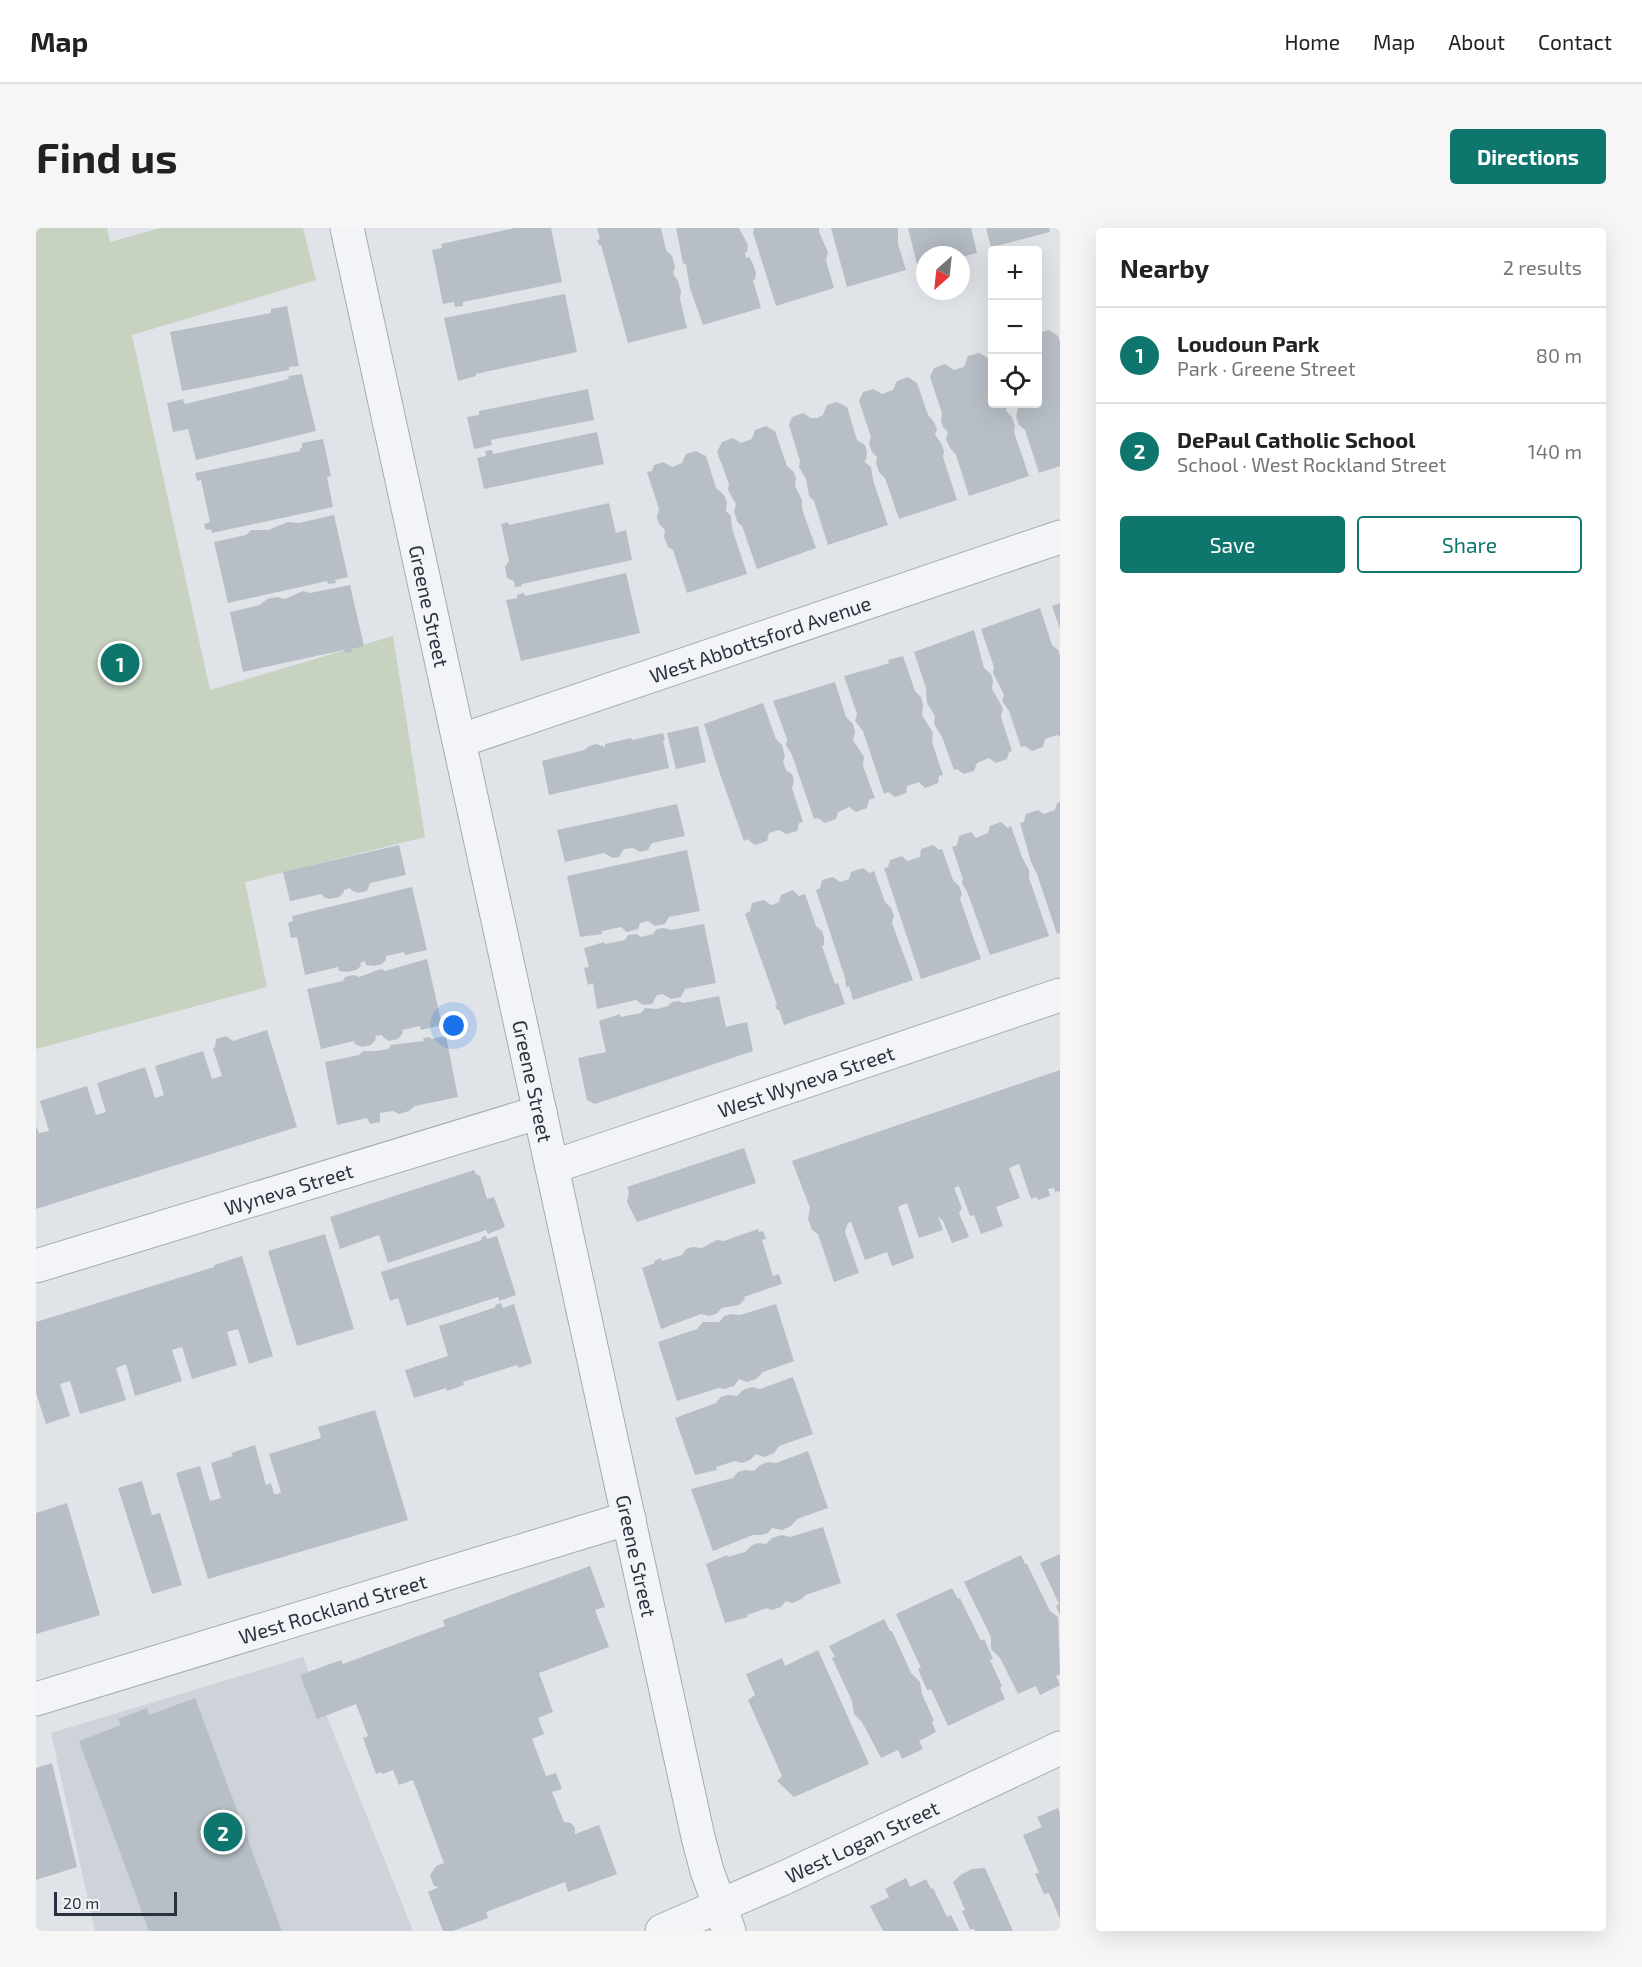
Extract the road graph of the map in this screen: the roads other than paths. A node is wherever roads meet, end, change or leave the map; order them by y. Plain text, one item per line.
1 (347, 228) edge
2 (1060, 537) edge
3 (459, 741) junction
4 (1060, 995) edge
5 (540, 1112) junction
6 (552, 1167) junction
7 (36, 1266) edge
8 (629, 1518) junction
9 (36, 1699) edge
10 (1060, 1748) edge
11 (724, 1919) edge
12 (662, 1931) edge

1 - 3 street, Greene Street
2 - 3 street, West Abbottsford Avenue
3 - 5 street, Greene Street
4 - 6 street, West Wyneva Street
5 - 6 street, Greene Street
5 - 7 street, Wyneva Street
6 - 8 street, Greene Street
8 - 9 street, West Rockland Street
8 - 11 street, Greene Street
10 - 11 street, West Logan Street
11 - 12 street, West Logan Street

